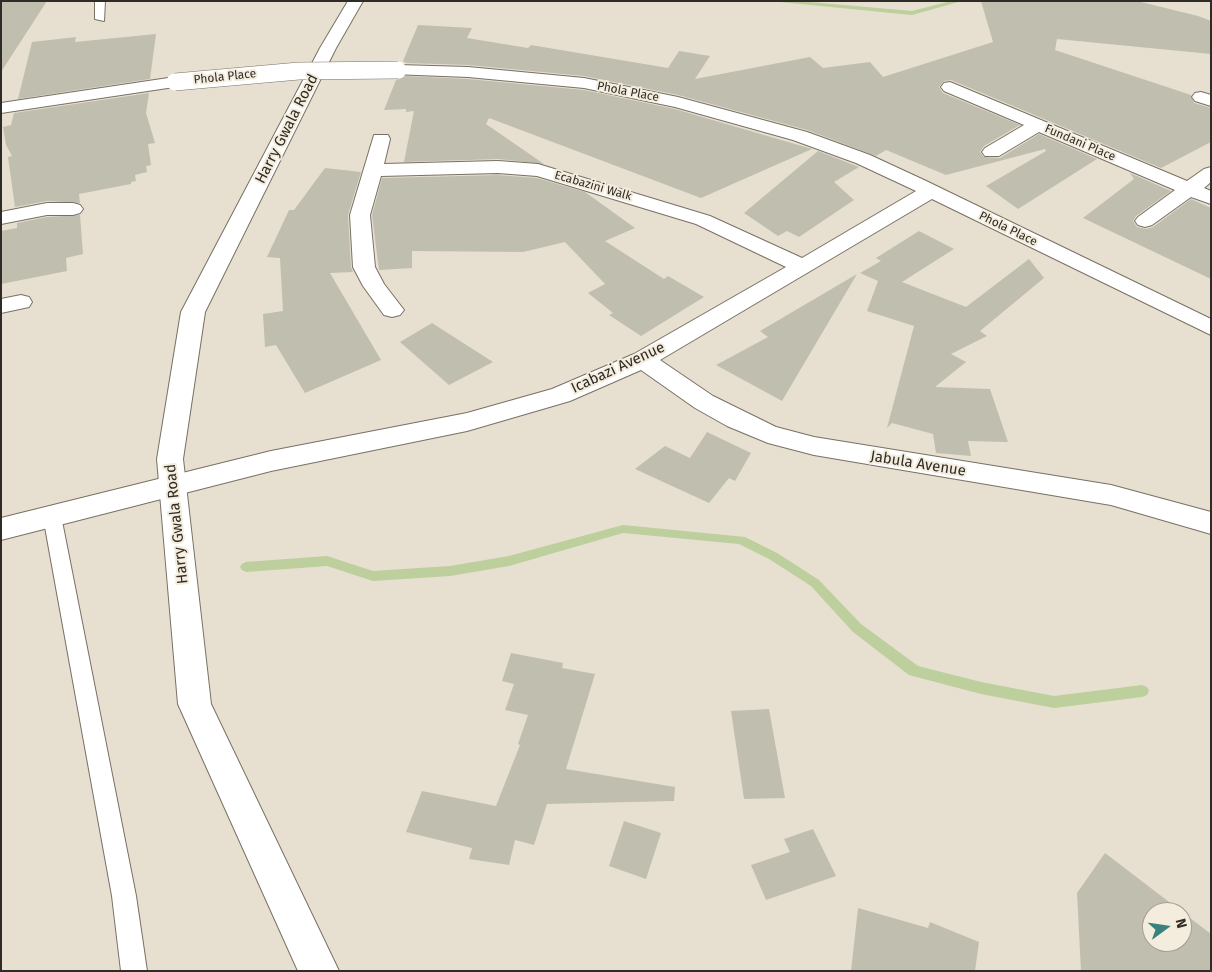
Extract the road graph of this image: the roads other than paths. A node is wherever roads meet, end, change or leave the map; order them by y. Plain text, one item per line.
1 (100, 1) edge
2 (356, 1) edge
3 (100, 19) dead end
4 (950, 87) dead end
5 (1, 108) edge
6 (1037, 126) junction
7 (381, 139) dead end
8 (992, 152) dead end
9 (372, 170) junction
10 (1211, 173) edge
11 (1188, 188) junction
12 (930, 191) junction
13 (1211, 198) edge
14 (74, 209) dead end
15 (1, 218) edge
16 (1145, 221) dead end
17 (802, 266) junction
18 (392, 310) dead end
19 (1211, 328) edge
20 (643, 360) junction
21 (173, 484) junction
22 (52, 516) junction
23 (1211, 523) edge
24 (1, 530) edge
25 (134, 971) edge
26 (319, 971) edge

1 - 3 lane
2 - 21 street, Harry Gwala Road
4 - 6 street, Fundani Place
5 - 12 street, Phola Place, bridge
6 - 8 street
6 - 11 street, Fundani Place
7 - 9 street
9 - 17 street, Ecabazini Walk
9 - 18 street
10 - 11 street
11 - 13 street, Fundani Place
11 - 16 street
12 - 17 street, Icabazi Avenue
12 - 19 street, Phola Place
14 - 15 street
17 - 20 street, Icabazi Avenue
20 - 21 street, Icabazi Avenue
20 - 23 street, Jabula Avenue
21 - 22 street, Icabazi Avenue
21 - 26 street, Harry Gwala Road
22 - 24 street
22 - 25 lane

